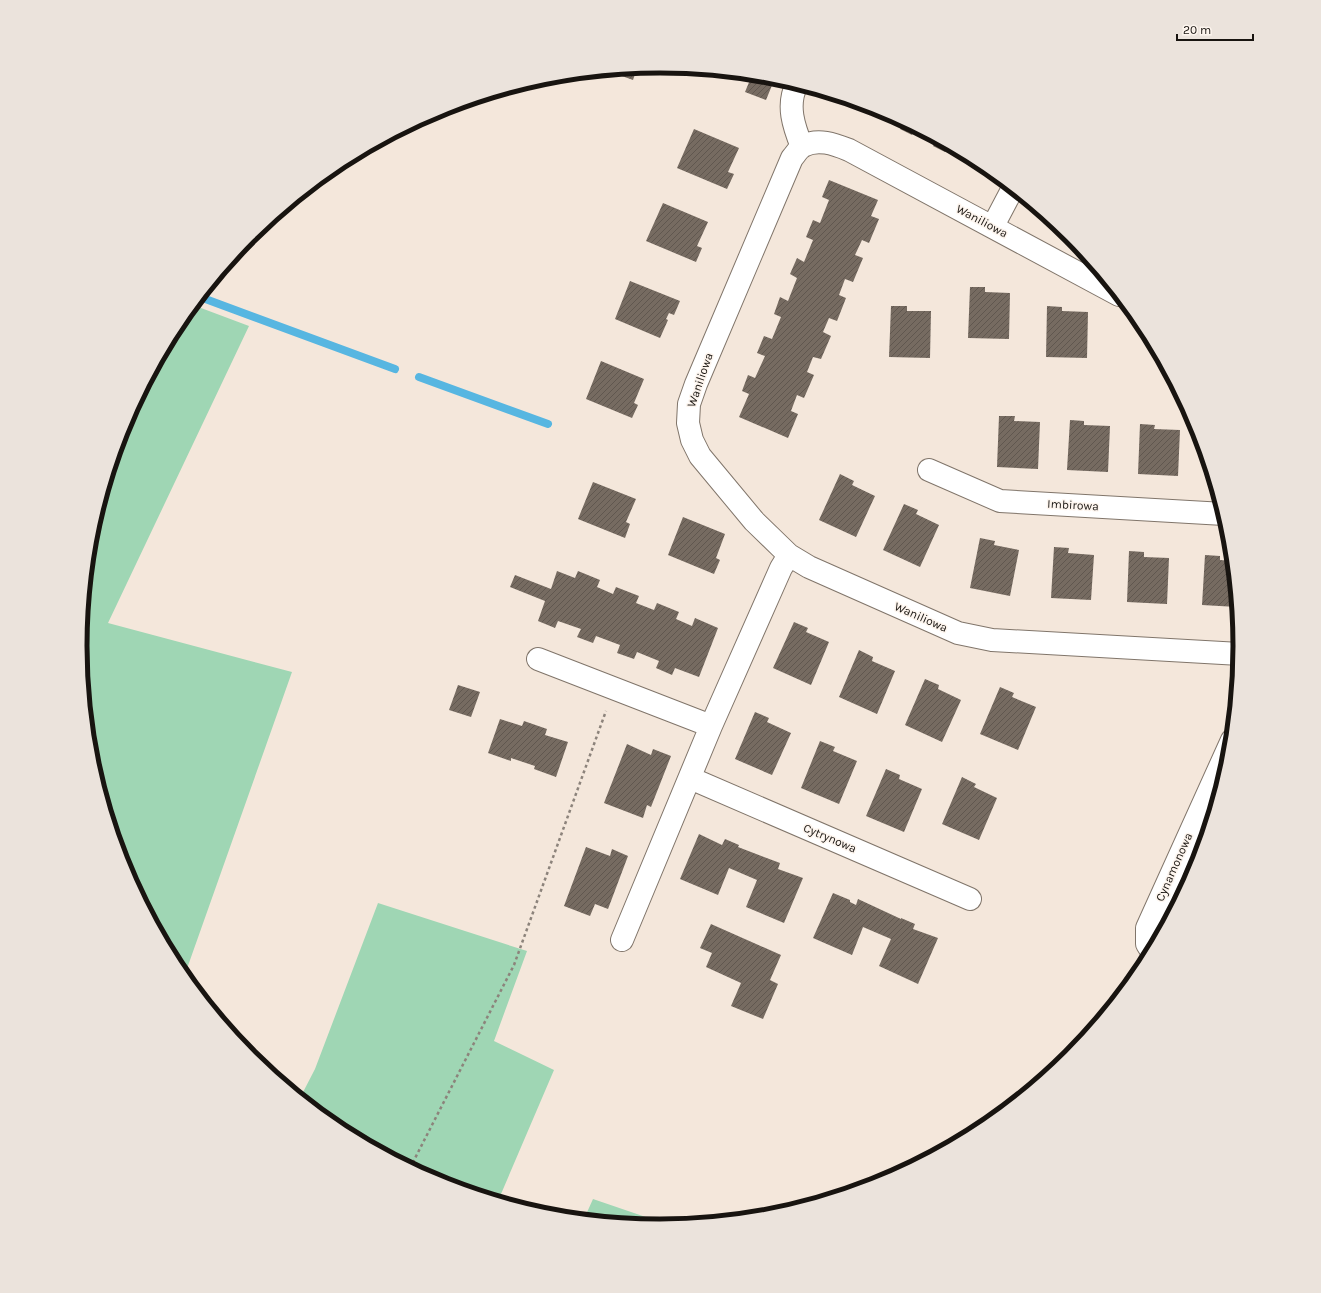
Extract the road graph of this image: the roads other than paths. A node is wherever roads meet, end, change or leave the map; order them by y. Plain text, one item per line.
1 (795, 90) edge
2 (802, 147) junction
3 (1010, 192) edge
4 (993, 226) junction
5 (1109, 290) edge
6 (929, 470) dead end
7 (1218, 514) edge
8 (790, 555) junction
9 (1234, 654) edge
10 (538, 658) dead end
11 (711, 726) junction
12 (1222, 762) edge
13 (690, 778) junction
14 (970, 899) dead end
15 (622, 940) dead end
16 (1149, 946) edge

1 - 2 street
2 - 4 street, Waniliowa
2 - 8 street, Waniliowa
3 - 4 street
4 - 5 street, Waniliowa
6 - 7 street, Imbirowa
8 - 9 street, Waniliowa
8 - 11 street
10 - 11 street
11 - 13 street
12 - 16 street, Cynamonowa
13 - 14 street, Cytrynowa
13 - 15 street

